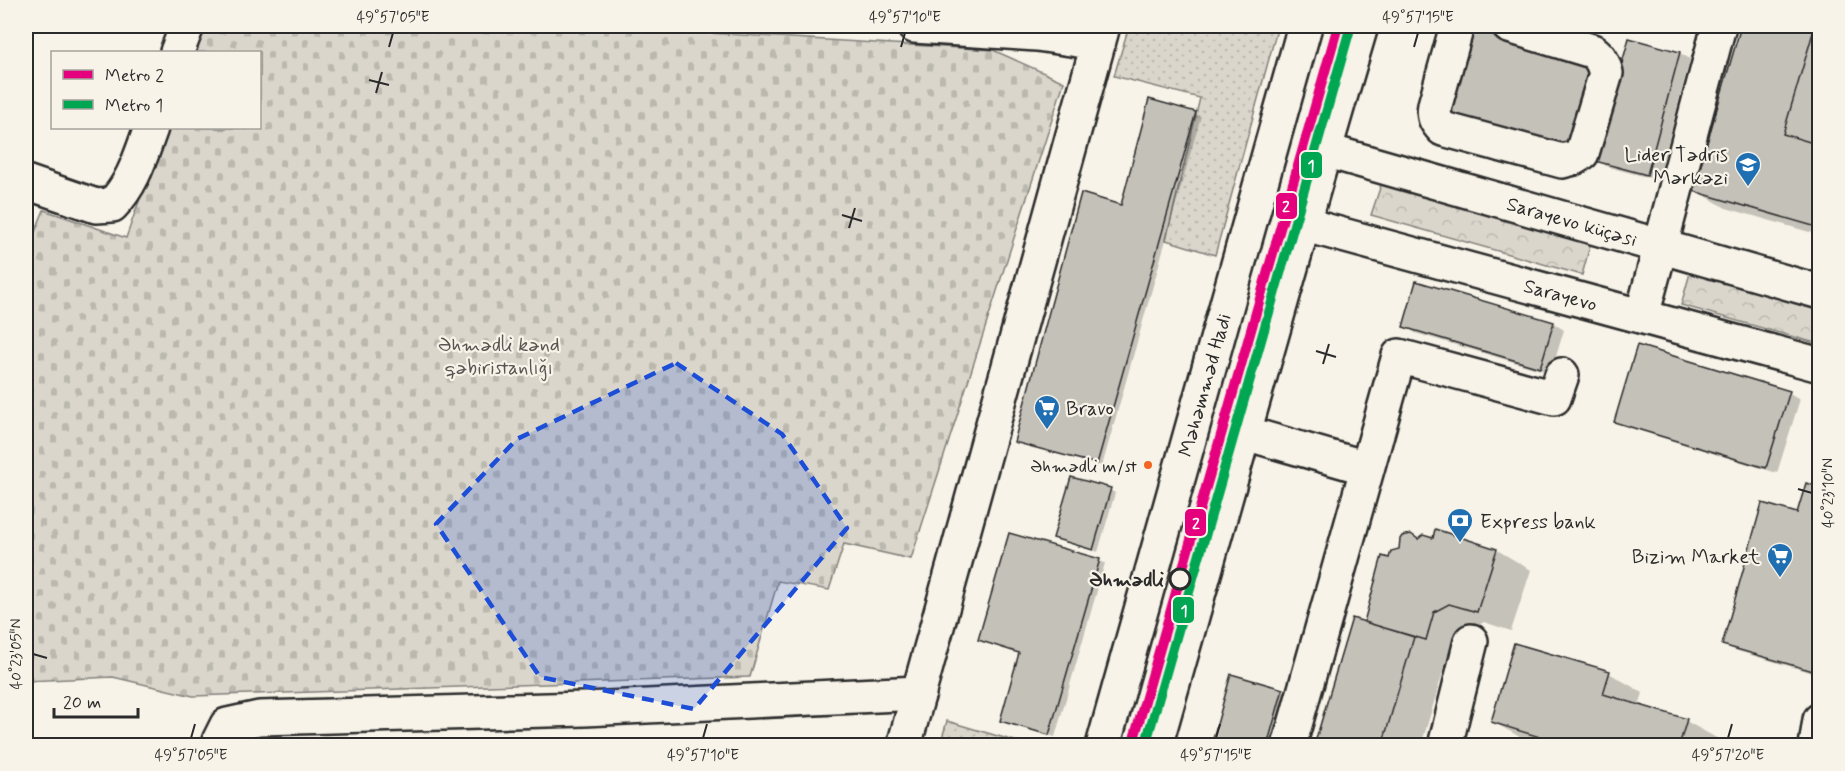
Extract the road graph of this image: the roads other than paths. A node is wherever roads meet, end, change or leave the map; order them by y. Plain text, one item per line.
1 (187, 26) edge
2 (914, 26) edge
3 (1305, 26) edge
4 (1361, 26) edge
5 (1457, 26) edge
6 (1509, 26) edge
7 (1719, 26) edge
8 (1038, 30) edge
9 (1101, 34) edge
10 (177, 51) edge
11 (150, 129) edge
12 (1490, 142) junction
13 (1324, 150) junction
14 (26, 182) edge
15 (1476, 193) junction
16 (1302, 224) junction
17 (1660, 246) junction
18 (1820, 292) edge
19 (1642, 316) junction
20 (1820, 365) edge
21 (1562, 375) dead end
22 (1245, 433) junction
23 (1367, 468) junction
24 (1472, 641) dead end
25 (919, 693) junction
26 (1820, 720) edge
27 (1447, 745) edge
28 (219, 746) edge
29 (904, 746) edge
30 (1103, 746) edge
31 (1155, 746) edge
32 (1288, 746) edge
33 (1816, 746) edge

1 - 10 street
2 - 8 street
3 - 30 street, Məhəmməd Hadi
4 - 13 street
5 - 12 street
6 - 12 street
7 - 17 street
8 - 9 street
9 - 25 street
11 - 14 street
12 - 15 street
13 - 15 street, Sarayevo küçəsi
13 - 16 street
15 - 17 street, Sarayevo küçəsi
16 - 19 street, Sarayevo
16 - 22 street
17 - 18 street, Sarayevo küçəsi
17 - 19 street
19 - 20 street, Sarayevo
21 - 23 street
22 - 23 street
22 - 31 street
23 - 32 street
24 - 27 street
25 - 28 street
25 - 29 street
26 - 33 street

